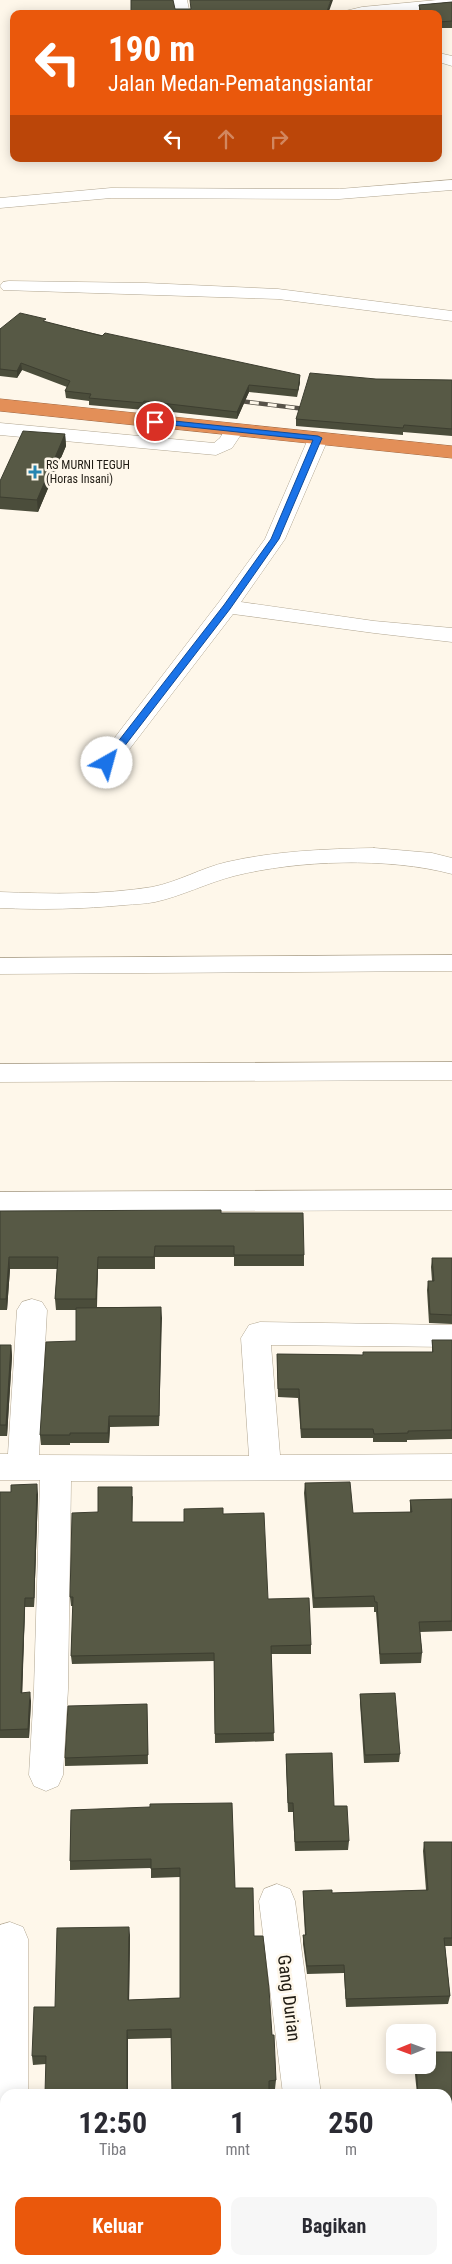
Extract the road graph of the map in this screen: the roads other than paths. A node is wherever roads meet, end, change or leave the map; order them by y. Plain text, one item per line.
1 (452, 3) edge
2 (373, 10) edge
3 (452, 185) edge
4 (0, 203) edge
5 (8, 286) dead end
6 (452, 316) edge
7 (0, 405) edge
8 (0, 429) edge
9 (234, 430) junction
10 (318, 438) junction
11 (452, 452) edge
12 (227, 607) junction
13 (452, 635) edge
14 (107, 763) dead end
15 (452, 866) edge
16 (0, 900) edge
17 (452, 964) edge
18 (0, 966) edge
19 (452, 1071) edge
20 (0, 1073) edge
21 (452, 1200) edge
22 (0, 1202) edge
23 (32, 1310) dead end
24 (452, 1336) edge
25 (12, 1467) edge
26 (452, 1467) edge
27 (56, 1468) junction
28 (265, 1468) junction
29 (46, 1775) dead end
30 (277, 1901) dead end
31 (10, 1939) dead end
32 (9, 2089) edge
33 (301, 2089) edge

1 - 2 street
3 - 4 street
5 - 6 street
7 - 9 highway
8 - 9 street
9 - 10 highway
10 - 11 highway
10 - 12 street
12 - 13 street
12 - 14 street
15 - 16 street
17 - 18 street
19 - 20 street
21 - 22 street
23 - 25 street
24 - 28 street
25 - 27 street
26 - 28 street
27 - 28 street
27 - 29 street
30 - 33 street, Gang Durian
31 - 32 street

